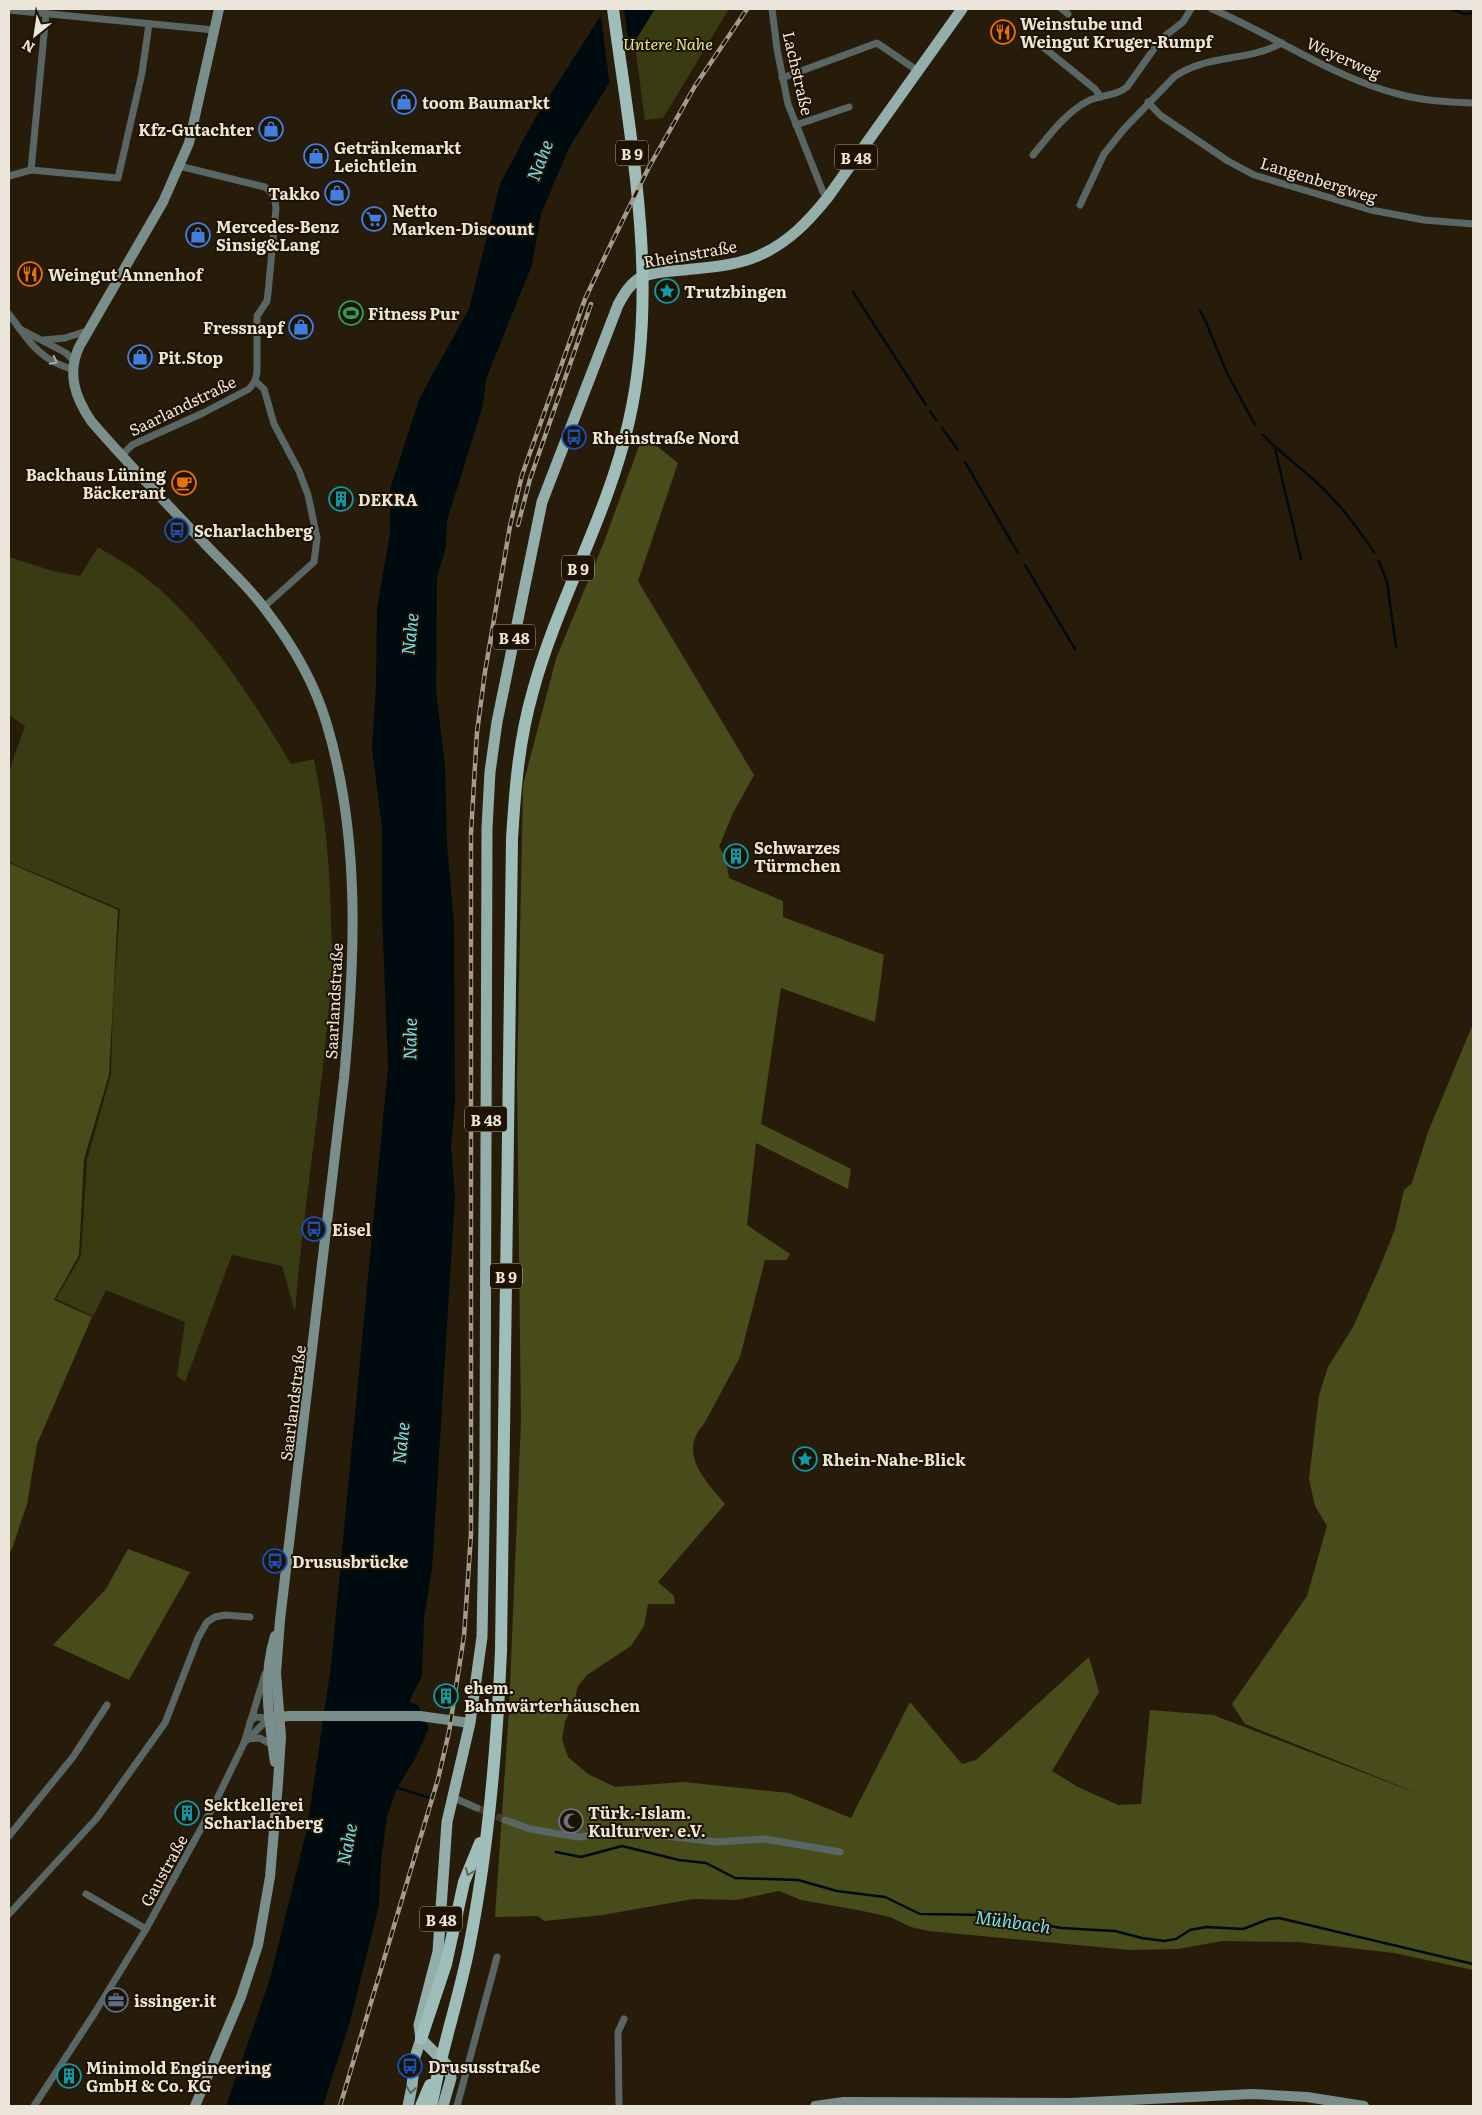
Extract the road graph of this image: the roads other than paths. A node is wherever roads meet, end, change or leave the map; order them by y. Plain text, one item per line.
1 (219, 9) edge
2 (613, 9) edge
3 (772, 9) edge
4 (962, 9) edge
5 (1062, 9) edge
6 (1191, 9) edge
7 (1217, 9) edge
8 (9, 10) edge
9 (46, 14) junction
10 (1068, 14) dead end
11 (149, 24) junction
12 (214, 30) junction
13 (1282, 43) junction
14 (1043, 47) dead end
15 (918, 71) junction
16 (782, 78) junction
17 (1101, 97) junction
18 (1148, 102) junction
19 (1473, 103) edge
20 (849, 107) dead end
21 (796, 125) junction
22 (1033, 155) dead end
23 (179, 166) junction
24 (31, 170) junction
25 (9, 176) edge
26 (828, 197) junction
27 (1080, 205) dead end
28 (1473, 224) edge
29 (9, 314) edge
30 (20, 329) junction
31 (87, 331) junction
32 (42, 340) junction
33 (73, 364) junction
34 (255, 381) junction
35 (121, 456) junction
36 (264, 607) junction
37 (250, 1617) dead end
38 (280, 1620) junction
39 (268, 1667) junction
40 (107, 1705) dead end
41 (274, 1718) junction
42 (470, 1723) junction
43 (248, 1725) junction
44 (245, 1741) junction
45 (272, 1745) junction
46 (278, 1783) junction
47 (452, 1798) junction
48 (476, 1808) tunnel mouth
49 (505, 1820) tunnel mouth
50 (487, 1826) junction
51 (9, 1836) edge
52 (840, 1852) dead end
53 (86, 1894) dead end
54 (9, 1914) edge
55 (146, 1929) junction
56 (497, 1957) dead end
57 (624, 2019) dead end
58 (421, 2039) junction
59 (438, 2070) junction
60 (34, 2106) edge
61 (195, 2106) edge
62 (408, 2106) edge
63 (422, 2106) edge
64 (432, 2106) edge
65 (443, 2106) edge
66 (457, 2106) edge
67 (619, 2106) edge
68 (815, 2106) edge
69 (1364, 2106) edge

1 - 12 main road
2 - 50 highway, B 9
3 - 16 street, Lachstraße
4 - 15 main road, Rheinstraße / B 48
5 - 10 street
6 - 17 street
7 - 13 street, Weyerweg
8 - 9 street
9 - 11 street
9 - 24 street
11 - 12 street
11 - 24 street
12 - 23 main road
13 - 18 street
13 - 19 street, Weyerweg
14 - 17 street
15 - 16 street
15 - 26 main road, Rheinstraße / B 48
16 - 21 street, Lachstraße
17 - 22 street
18 - 27 street
18 - 28 street, Langenbergweg
20 - 21 street
21 - 26 street, Lachstraße
23 - 31 main road
23 - 34 street
24 - 25 street
26 - 42 main road, Rheinstraße / B 48
29 - 30 street
30 - 32 street
30 -> 33 street
31 - 32 street
31 - 33 main road
32 - 33 street
33 - 35 main road, Saarlandstraße
34 - 35 street, Saarlandstraße
34 - 36 street
35 - 36 main road, Saarlandstraße
36 - 38 main road, Saarlandstraße
37 - 54 street
38 - 39 main road, Saarlandstraße
38 - 41 main road, Saarlandstraße
39 - 41 main road, Saarlandstraße
39 - 43 street, Gaustraße
40 - 51 street
41 - 42 main road
41 - 43 street
41 - 44 street, Gaustraße
41 - 45 main road
41 - 46 main road
42 - 47 main road, B 48
43 - 44 street, Gaustraße
44 - 45 street
44 - 55 street, Gaustraße
45 - 46 main road
46 - 61 main road
47 - 48 street
47 - 58 main road, B 48
49 - 52 street
50 -> 58 highway
50 - 59 highway, B 9
53 - 55 street, Gaustraße
55 - 60 street, Gaustraße
56 - 66 street
57 - 67 street
58 -> 62 main road, B 48
58 - 65 main road
59 - 63 highway, B 9
59 - 64 highway, B 9
68 - 69 main road

